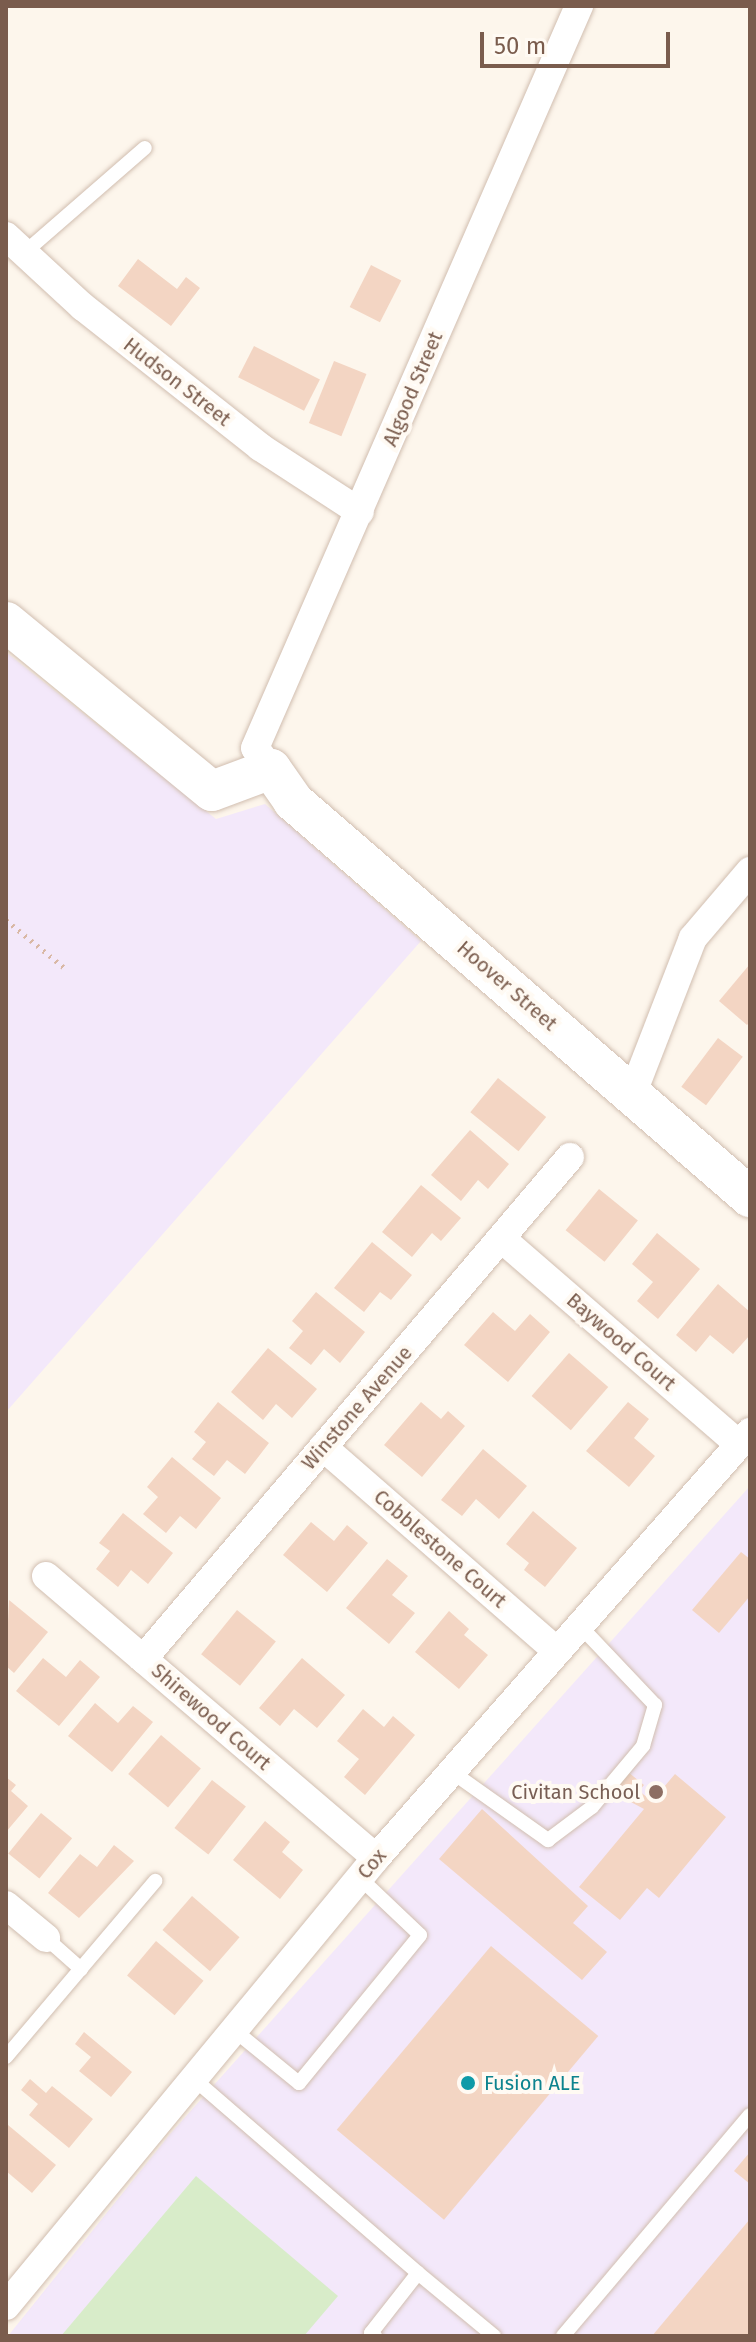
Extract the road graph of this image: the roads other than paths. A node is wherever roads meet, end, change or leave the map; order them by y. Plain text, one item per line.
1 (579, 6) edge
2 (145, 148) dead end
3 (15, 245) edge
4 (360, 512) junction
5 (6, 622) edge
6 (271, 769) junction
7 (750, 871) edge
8 (632, 1095) junction
9 (570, 1157) dead end
10 (750, 1197) edge
11 (502, 1239) junction
12 (745, 1438) edge
13 (323, 1447) junction
14 (46, 1576) dead end
15 (580, 1626) junction
16 (557, 1651) junction
17 (143, 1659) junction
18 (452, 1772) junction
19 (368, 1868) junction
20 (155, 1881) dead end
21 (6, 1905) edge
22 (46, 1938) joint
23 (81, 1969) junction
24 (234, 2030) junction
25 (6, 2057) edge
26 (194, 2079) junction
27 (750, 2115) edge
28 (418, 2273) junction
29 (6, 2306) edge
30 (375, 2336) edge
31 (494, 2336) edge
32 (563, 2336) edge

1 - 4 street, Algood Street
2 - 3 lane
3 - 4 street, Hudson Street
4 - 6 street, Algood Street
5 - 6 street
6 - 8 street, Hoover Street
7 - 8 street
8 - 10 street, Hoover Street
9 - 11 street, Winstone Avenue
11 - 12 street, Baywood Court
11 - 13 street, Winstone Avenue
12 - 15 street, Cox
13 - 16 street, Cobblestone Court
13 - 17 street, Winstone Avenue
14 - 17 street, Shirewood Court
15 - 16 street, Cox
15 - 18 lane
16 - 18 street, Cox
17 - 19 street, Shirewood Court
18 - 19 street, Cox
19 - 24 street, Cox
19 - 24 lane
20 - 23 lane
21 - 22 street
22 - 23 lane
23 - 25 lane
24 - 26 street, Cox
26 - 28 lane
26 - 29 street, Cox
27 - 32 lane
28 - 30 lane
28 - 31 lane

